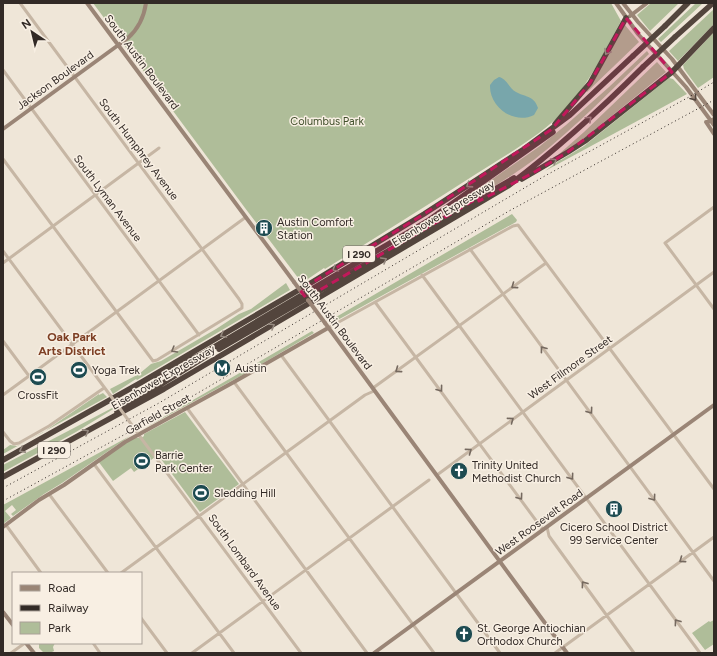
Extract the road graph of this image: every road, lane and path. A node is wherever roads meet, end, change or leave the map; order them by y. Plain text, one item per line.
1 (20, 3) edge
2 (87, 3) edge
3 (146, 3) edge
4 (616, 3) edge
5 (623, 3) edge
6 (647, 3) edge
7 (688, 3) edge
8 (712, 3) edge
9 (632, 14) junction
10 (626, 18) junction
11 (714, 28) edge
12 (118, 46) junction
13 (678, 66) junction
14 (3, 70) edge
15 (672, 72) junction
16 (75, 77) junction
17 (31, 109) junction
18 (570, 115) junction
19 (714, 115) edge
20 (714, 120) edge
21 (714, 125) edge
22 (552, 129) junction
23 (3, 130) edge
24 (714, 134) edge
25 (159, 148) dead end
26 (3, 159) edge
27 (138, 163) junction
28 (527, 172) junction
29 (508, 186) junction
30 (95, 195) junction
31 (714, 207) edge
32 (246, 217) junction
33 (53, 226) junction
34 (202, 249) junction
35 (470, 249) junction
36 (3, 251) edge
37 (9, 258) junction
38 (3, 263) edge
39 (546, 263) junction
40 (714, 272) edge
41 (422, 275) junction
42 (159, 281) junction
43 (697, 285) junction
44 (503, 294) junction
45 (305, 297) junction
46 (375, 302) junction
47 (714, 308) edge
48 (116, 312) junction
49 (460, 326) junction
50 (328, 328) junction
51 (199, 335) junction
52 (3, 341) edge
53 (72, 344) junction
54 (610, 348) junction
55 (281, 355) junction
56 (416, 357) junction
57 (29, 376) junction
58 (567, 380) junction
59 (142, 382) junction
60 (234, 382) junction
61 (104, 388) junction
62 (373, 390) junction
63 (3, 395) edge
64 (714, 406) edge
65 (187, 408) junction
66 (523, 412) junction
67 (330, 421) junction
68 (104, 422) junction
69 (3, 432) edge
70 (138, 433) junction
71 (674, 434) junction
72 (480, 444) junction
73 (286, 452) junction
74 (3, 460) edge
75 (94, 464) junction
76 (630, 466) junction
77 (436, 475) junction
78 (3, 477) edge
79 (429, 480) dead end
80 (243, 484) junction
81 (714, 489) edge
82 (50, 494) junction
83 (587, 498) junction
84 (393, 507) junction
85 (200, 516) junction
86 (4, 526) edge
87 (545, 529) junction
88 (714, 537) edge
89 (350, 538) junction
90 (156, 548) junction
91 (693, 552) junction
92 (500, 561) junction
93 (306, 570) junction
94 (40, 572) edge
95 (107, 572) edge
96 (122, 572) edge
97 (714, 581) edge
98 (650, 584) junction
99 (456, 593) junction
100 (263, 602) junction
101 (3, 612) edge
102 (607, 615) junction
103 (142, 619) edge
104 (12, 624) edge
105 (413, 625) junction
106 (220, 633) junction
107 (24, 644) edge
108 (26, 644) edge
109 (94, 644) edge
110 (563, 647) junction
111 (11, 653) edge
112 (34, 653) edge
113 (100, 653) edge
114 (167, 653) edge
115 (192, 653) edge
116 (234, 653) edge
117 (301, 653) edge
118 (367, 653) edge
119 (374, 653) edge
120 (434, 653) edge
121 (500, 653) edge
122 (555, 653) edge
123 (567, 653) edge
124 (634, 653) edge
125 (700, 653) edge

1 - 16 street, South Humphrey Avenue
2 - 12 street, South Austin Boulevard
3 - 12 street, Jackson Boulevard
4 - 10 street
5 - 9 street
6 - 9 street
7 - 18 highway, Eisenhower Expressway / I 290, bridge
28 -> 8 highway, Eisenhower Expressway / I 290, bridge
9 - 10 street
9 - 13 street
10 - 15 street
10 -> 22 highway
11 - 13 highway
12 - 16 street, Jackson Boulevard
12 - 32 street, South Austin Boulevard
13 - 15 highway
13 - 19 street
14 - 17 street, South Lyman Avenue
15 -> 21 street
29 -> 15 highway
16 - 17 street, Jackson Boulevard
16 - 27 street, South Humphrey Avenue
17 - 23 street, Jackson Boulevard
17 - 30 street, South Lyman Avenue
18 - 22 highway, Eisenhower Expressway / I 290
18 - 45 highway
20 - 24 street, bridge
22 -> 59 highway, Eisenhower Expressway / I 290
25 - 27 street
26 - 33 street
27 - 30 street
27 - 34 street, South Humphrey Avenue
28 - 29 highway, Eisenhower Expressway / I 290
28 - 45 highway
68 -> 29 highway, Eisenhower Expressway / I 290
30 - 33 street
30 - 42 street, South Lyman Avenue
31 - 43 street
32 - 34 street
32 - 45 street, South Austin Boulevard, bridge
33 - 37 street
33 - 48 street
34 - 42 street
34 - 51 street, South Humphrey Avenue
35 - 39 street
35 - 41 street
35 - 44 street
36 - 37 street, South Lombard Avenue
37 - 38 street
37 - 53 street, South Lombard Avenue
39 -> 44 street
39 - 54 street
40 - 43 street, West Fillmore Street
41 - 46 street
41 - 49 street
42 - 48 street
42 - 51 street, South Lyman Avenue
43 - 47 street
43 - 54 street, West Fillmore Street
44 - 49 street
58 -> 44 street
45 - 50 street, South Austin Boulevard, bridge
45 - 59 highway
45 - 68 highway
46 - 50 street
46 - 56 street
51 -> 48 street
48 - 53 street
49 - 56 street
49 - 66 street
50 - 55 street, Garfield Street
50 - 62 street, South Austin Boulevard
52 - 57 street
53 - 57 street
53 - 61 street, South Lombard Avenue
54 - 58 street, West Fillmore Street
54 - 71 street
55 - 60 street, Garfield Street
55 - 67 street
56 -> 62 street
56 -> 72 street
57 - 63 street
58 - 66 street, West Fillmore Street
58 -> 76 street
59 -> 74 highway, Eisenhower Expressway / I 290
60 - 65 street, Garfield Street
60 - 73 street
61 - 69 street
61 - 70 street, South Lombard Avenue, bridge
62 - 67 street
62 - 77 street, South Austin Boulevard
64 - 71 street, West Roosevelt Road
65 - 70 street, Garfield Street
65 - 80 street
72 -> 66 street, West Fillmore Street
66 -> 83 street
67 - 73 street
67 - 84 street
78 -> 68 highway, Eisenhower Expressway / I 290
70 - 75 street, Garfield Street
70 - 85 street, South Lombard Avenue
71 - 76 street, West Roosevelt Road
71 - 81 street
77 -> 72 street, West Fillmore Street
72 -> 87 street
73 - 80 street
73 - 89 street
75 - 82 street, Garfield Street
75 - 90 street
76 - 83 street, West Roosevelt Road
76 -> 91 street
77 - 92 street, South Austin Boulevard
79 - 84 street
80 - 85 street
80 - 93 street
82 - 86 street, Garfield Street
82 - 95 street
83 - 87 street, West Roosevelt Road
83 - 98 street
84 - 89 street
84 - 99 street
85 - 90 street
85 - 100 street, South Lombard Avenue
86 - 94 street
87 - 92 street, West Roosevelt Road
102 -> 87 street
88 - 91 street
89 - 93 street
89 - 105 street
90 - 96 street
90 - 106 street
91 - 97 street
91 -> 98 street
92 - 99 street, West Roosevelt Road
92 - 110 street, South Austin Boulevard
93 - 100 street
93 - 118 street
98 - 102 street
125 -> 98 street
99 - 105 street, West Roosevelt Road
99 - 121 street
100 - 106 street
100 - 117 street, South Lombard Avenue
101 - 104 street
102 - 110 street
102 - 124 street
103 - 114 street
105 - 119 street, West Roosevelt Road
105 - 120 street
106 - 115 street
106 - 116 street
107 - 111 street
108 - 112 street
109 - 113 street
110 - 122 street
110 - 123 street, South Austin Boulevard

